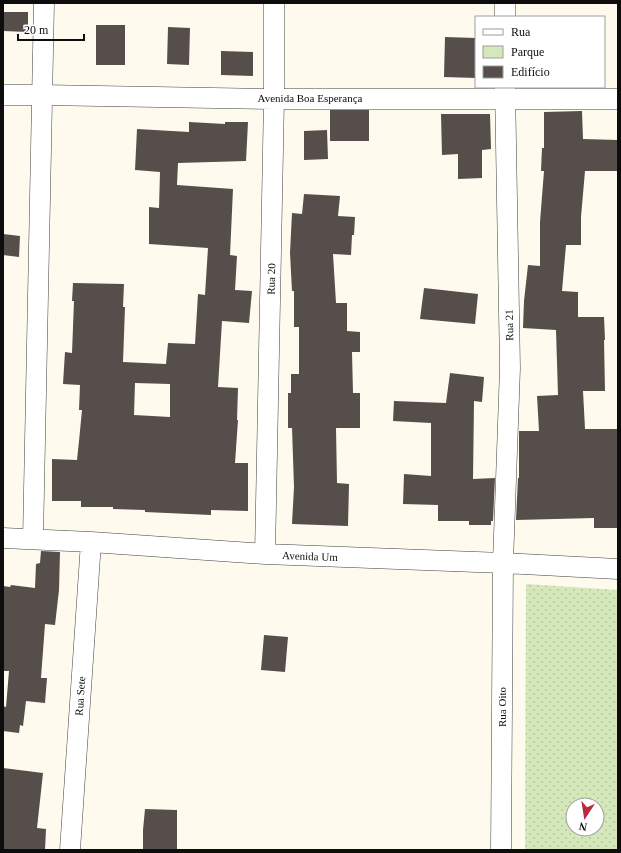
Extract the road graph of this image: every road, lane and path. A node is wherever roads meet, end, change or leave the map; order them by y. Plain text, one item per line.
1 (44, 3) edge
2 (274, 3) edge
3 (505, 3) edge
4 (505, 16) edge
5 (505, 93) edge
6 (3, 95) edge
7 (42, 95) junction
8 (274, 99) junction
9 (618, 99) edge
10 (3, 538) edge
11 (34, 539) junction
12 (91, 542) junction
13 (265, 554) junction
14 (503, 563) junction
15 (618, 569) edge
16 (70, 850) edge
17 (501, 850) edge

1 - 7 street
2 - 8 street, Rua 20
3 - 4 street
5 - 8 street, Avenida Boa Esperança
5 - 9 street, Avenida Boa Esperança
5 - 14 street, Rua 21
6 - 7 street, Avenida Boa Esperança
7 - 8 street, Avenida Boa Esperança
7 - 11 street
8 - 13 street, Rua 20
10 - 11 street, Avenida Um
11 - 12 street, Avenida Um
12 - 13 street, Avenida Um
12 - 16 street, Rua Sete
13 - 14 street, Avenida Um
14 - 15 street, Avenida Um
14 - 17 street, Rua Oito

